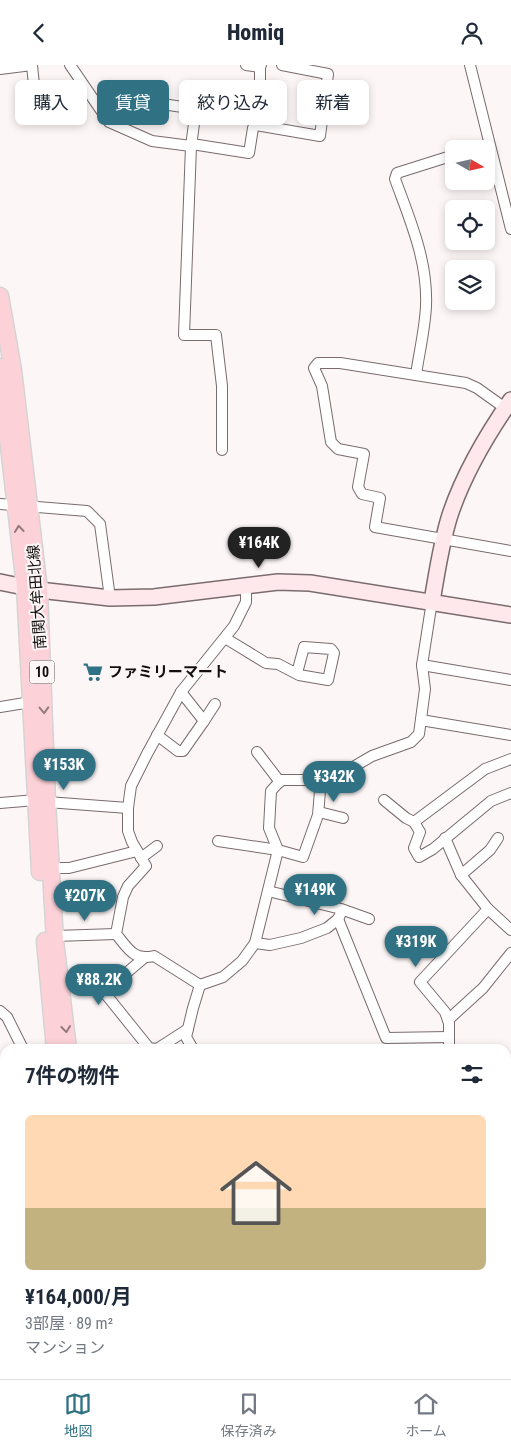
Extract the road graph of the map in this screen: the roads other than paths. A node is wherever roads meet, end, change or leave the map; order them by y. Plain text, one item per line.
1 (70, 65) edge
2 (246, 65) edge
3 (282, 65) edge
4 (470, 65) edge
5 (260, 66) edge
6 (0, 69) edge
7 (34, 80) edge
8 (80, 80) edge
9 (260, 80) edge
10 (87, 91) edge
11 (97, 104) edge
12 (169, 105) edge
13 (116, 125) edge
14 (256, 125) joint
15 (488, 140) edge
16 (192, 145) junction
17 (445, 158) edge
18 (495, 167) edge
19 (511, 229) edge
20 (0, 297) edge
21 (0, 367) edge
22 (416, 375) junction
23 (508, 404) edge
24 (222, 450) dead end
25 (15, 505) edge
26 (444, 539) junction
27 (511, 551) edge
28 (0, 582) edge
29 (246, 585) junction
30 (32, 588) junction
31 (110, 599) junction
32 (432, 601) junction
33 (511, 615) edge
34 (225, 638) junction
35 (422, 665) junction
36 (296, 673) dead end
37 (511, 680) edge
38 (181, 692) junction
39 (31, 702) junction
40 (216, 704) dead end
41 (0, 707) edge
42 (420, 720) junction
43 (204, 721) junction
44 (157, 735) junction
45 (511, 735) edge
46 (257, 752) dead end
47 (511, 759) edge
48 (321, 779) junction
49 (280, 782) junction
50 (511, 793) edge
51 (384, 800) dead end
52 (41, 801) junction
53 (0, 803) edge
54 (128, 808) junction
55 (319, 812) junction
56 (343, 818) dead end
57 (414, 822) junction
58 (445, 838) junction
59 (498, 838) dead end
60 (218, 841) dead end
61 (157, 846) dead end
62 (278, 850) junction
63 (139, 854) junction
64 (51, 868) junction
65 (460, 875) junction
66 (268, 891) junction
67 (488, 909) junction
68 (340, 914) junction
69 (369, 919) dead end
70 (511, 930) edge
71 (116, 934) junction
72 (55, 936) junction
73 (255, 943) junction
74 (511, 953) edge
75 (144, 958) junction
76 (200, 985) junction
77 (0, 1011) edge
78 (448, 1020) junction
79 (188, 1029) junction
80 (449, 1037) junction
81 (20, 1044) edge
82 (54, 1044) edge
83 (67, 1044) edge
84 (146, 1044) edge
85 (165, 1044) edge
86 (190, 1044) edge
87 (449, 1044) edge

1 - 8 street
2 - 5 street
3 - 14 street
4 - 15 street
5 - 9 street
6 - 7 street
10 - 11 street
12 - 16 street
13 - 16 street
14 - 16 street
16 - 24 street
17 - 22 street
18 - 19 street
20 - 25 main road, 南関大牟田北線 / 10
21 - 25 main road, 南関大牟田北線 / 10
22 - 23 street
22 - 26 street
23 - 26 street
25 - 30 main road, 南関大牟田北線 / 10
25 - 31 street
26 - 27 street
26 - 32 street
28 - 30 street
29 - 31 street
29 - 32 street
29 - 34 street
30 - 31 street
30 - 39 main road, 南関大牟田北線 / 10
30 -> 52 main road, 南関大牟田北線 / 10
32 - 33 street
32 - 35 street
34 - 36 street
34 - 38 street
35 - 37 street
35 - 42 street
38 - 43 street
38 - 44 street
39 - 41 street
39 - 52 main road, 南関大牟田北線 / 10
40 - 43 street
42 - 45 street
42 - 48 street
43 - 44 street
44 - 54 street
46 - 49 street
47 - 57 street
48 - 49 street
48 - 55 street
49 - 62 street
50 - 58 street
51 - 57 street
52 - 53 street
52 - 54 street
52 - 64 main road, 南関大牟田北線 / 10
52 - 82 main road, 南関大牟田北線 / 10
54 - 63 street
55 - 56 street
55 - 62 street
57 - 58 street
58 - 65 street
59 - 65 street
60 - 62 street
61 - 63 street
62 - 66 street
63 - 64 street
63 - 71 street
64 - 72 main road, 南関大牟田北線 / 10
65 - 67 street
66 - 68 street
66 - 73 street
67 - 70 street
67 - 78 street
68 - 69 street
68 - 73 street
68 - 80 street
71 - 72 street
71 - 75 street
72 -> 83 main road, 南関大牟田北線 / 10
73 - 76 street
74 - 78 street
75 - 76 street
75 - 84 street
76 - 79 street
77 - 81 street
78 - 80 street
79 - 85 street
79 - 86 street
80 - 87 street

